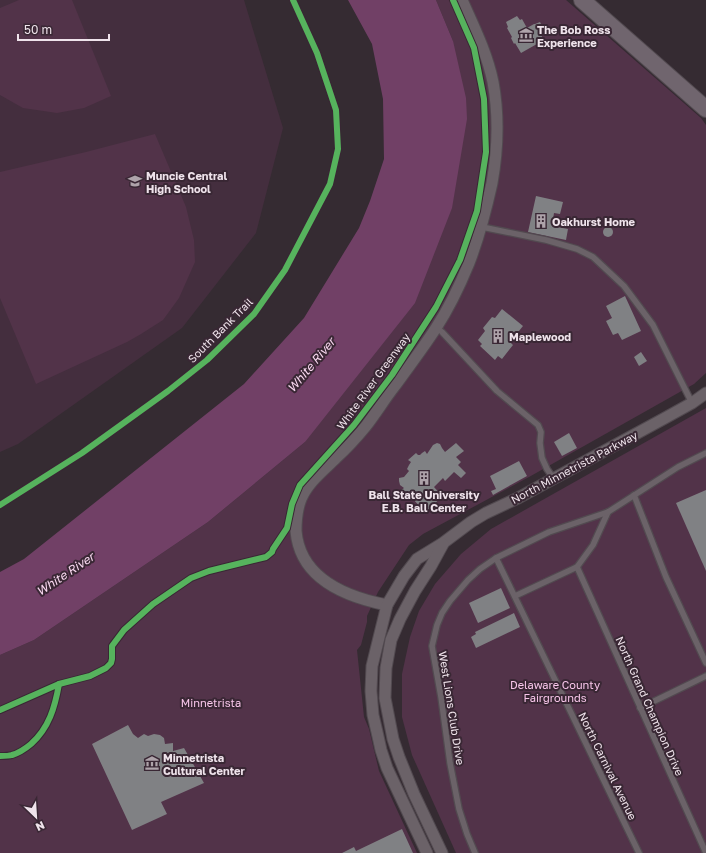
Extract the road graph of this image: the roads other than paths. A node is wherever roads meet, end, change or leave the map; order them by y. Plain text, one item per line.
1 (462, 0) edge
2 (582, 0) edge
3 (706, 109) edge
4 (482, 227) junction
5 (436, 327) junction
6 (706, 393) edge
7 (692, 403) junction
8 (706, 453) edge
9 (554, 479) junction
10 (634, 495) junction
11 (608, 512) junction
12 (444, 543) junction
13 (496, 558) junction
14 (577, 567) junction
15 (515, 596) junction
16 (387, 605) junction
17 (706, 663) edge
18 (706, 676) edge
19 (640, 708) junction
20 (427, 853) edge
21 (442, 853) edge
22 (475, 853) edge
23 (639, 853) edge
24 (706, 853) edge

1 - 4 street
2 - 3 main road
4 - 5 street
4 - 7 lane
5 - 9 lane
5 - 16 street
6 - 7 street, North Minnetrista Parkway
7 - 9 street, North Minnetrista Parkway
8 - 10 lane, West Lions Club Drive
9 - 12 street, North Minnetrista Parkway
10 - 11 lane, West Lions Club Drive
10 - 17 lane
11 - 13 lane, West Lions Club Drive
11 - 14 lane
12 - 16 street, North Minnetrista Parkway
12 - 21 street, North Minnetrista Parkway
13 - 15 lane, North Carnival Avenue
13 - 22 lane, West Lions Club Drive
14 - 15 lane
14 - 19 lane, North Grand Champion Drive
15 - 23 lane, North Carnival Avenue
16 - 20 street, North Minnetrista Parkway
18 - 19 lane
19 - 24 lane, North Grand Champion Drive

